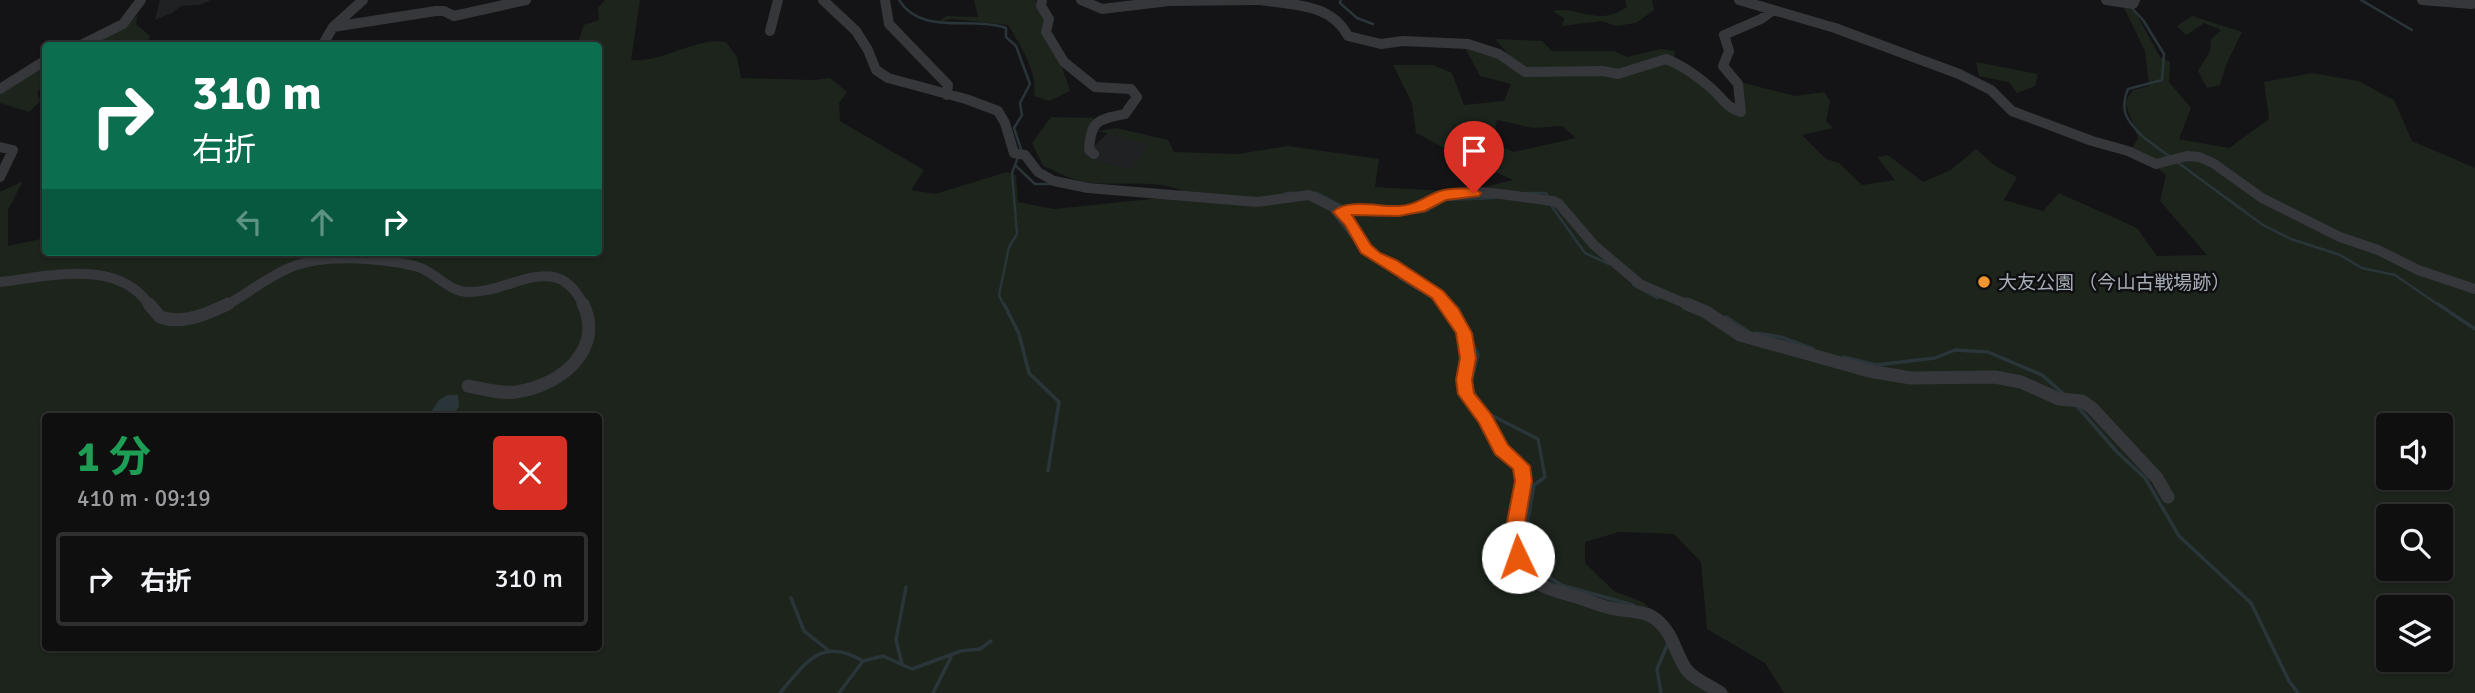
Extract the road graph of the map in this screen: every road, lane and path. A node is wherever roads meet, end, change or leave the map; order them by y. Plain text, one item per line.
1 (141, 0) edge
2 (363, 0) edge
3 (526, 0) edge
4 (778, 0) edge
5 (823, 0) edge
6 (885, 0) edge
7 (1042, 0) edge
8 (1081, 0) edge
9 (1259, 0) edge
10 (1739, 0) edge
11 (2106, 0) edge
12 (2422, 0) edge
13 (2469, 0) edge
14 (2131, 3) edge
15 (1772, 11) junction
16 (333, 26) junction
17 (770, 31) dead end
18 (87, 42) edge
19 (324, 42) edge
20 (42, 63) edge
21 (0, 89) edge
22 (947, 95) junction
23 (0, 147) edge
24 (1019, 154) joint
25 (1094, 154) dead end
26 (2174, 159) joint
27 (0, 177) edge
28 (1263, 202) joint
29 (1342, 210) junction
30 (0, 282) edge
31 (2475, 289) edge
32 (1449, 307) joint
33 (468, 386) dead end
34 (2168, 497) dead end
35 (1721, 693) edge

1 - 18 street
2 - 16 street
3 - 16 street
4 - 17 street
5 - 22 street
6 - 22 street
7 - 25 street
8 - 9 street
9 - 15 street
10 - 15 street
11 - 14 street
12 - 13 street
15 - 26 street
16 - 19 street
20 - 21 street
22 - 24 street
23 - 27 street
24 - 28 street
26 - 31 street
28 - 29 street
29 - 32 street
29 - 34 street
30 - 33 street
32 - 35 street

